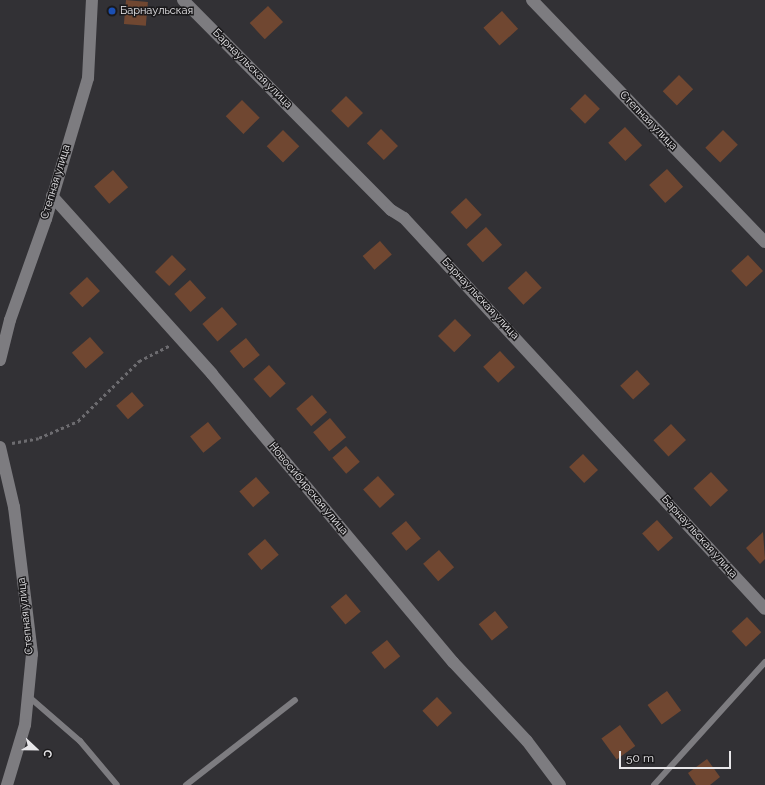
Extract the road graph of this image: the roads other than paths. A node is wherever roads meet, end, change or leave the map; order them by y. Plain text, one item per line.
1 (92, 0) edge
2 (183, 0) edge
3 (532, 0) edge
4 (52, 196) junction
5 (765, 242) edge
6 (0, 360) edge
7 (4, 445) edge
8 (765, 609) edge
9 (765, 662) edge
10 (28, 696) junction
11 (295, 700) dead end
12 (7, 785) edge
13 (117, 785) edge
14 (186, 785) edge
15 (560, 785) edge
16 (654, 785) edge

1 - 4 street, Степная улица
2 - 8 street, Барнаульская улица
3 - 5 street, Степная улица
4 - 6 street, Степная улица
4 - 15 street, Новосибирская улица
7 - 10 street, Степная улица
9 - 16 lane
10 - 12 street, Степная улица
10 - 13 lane
11 - 14 lane

